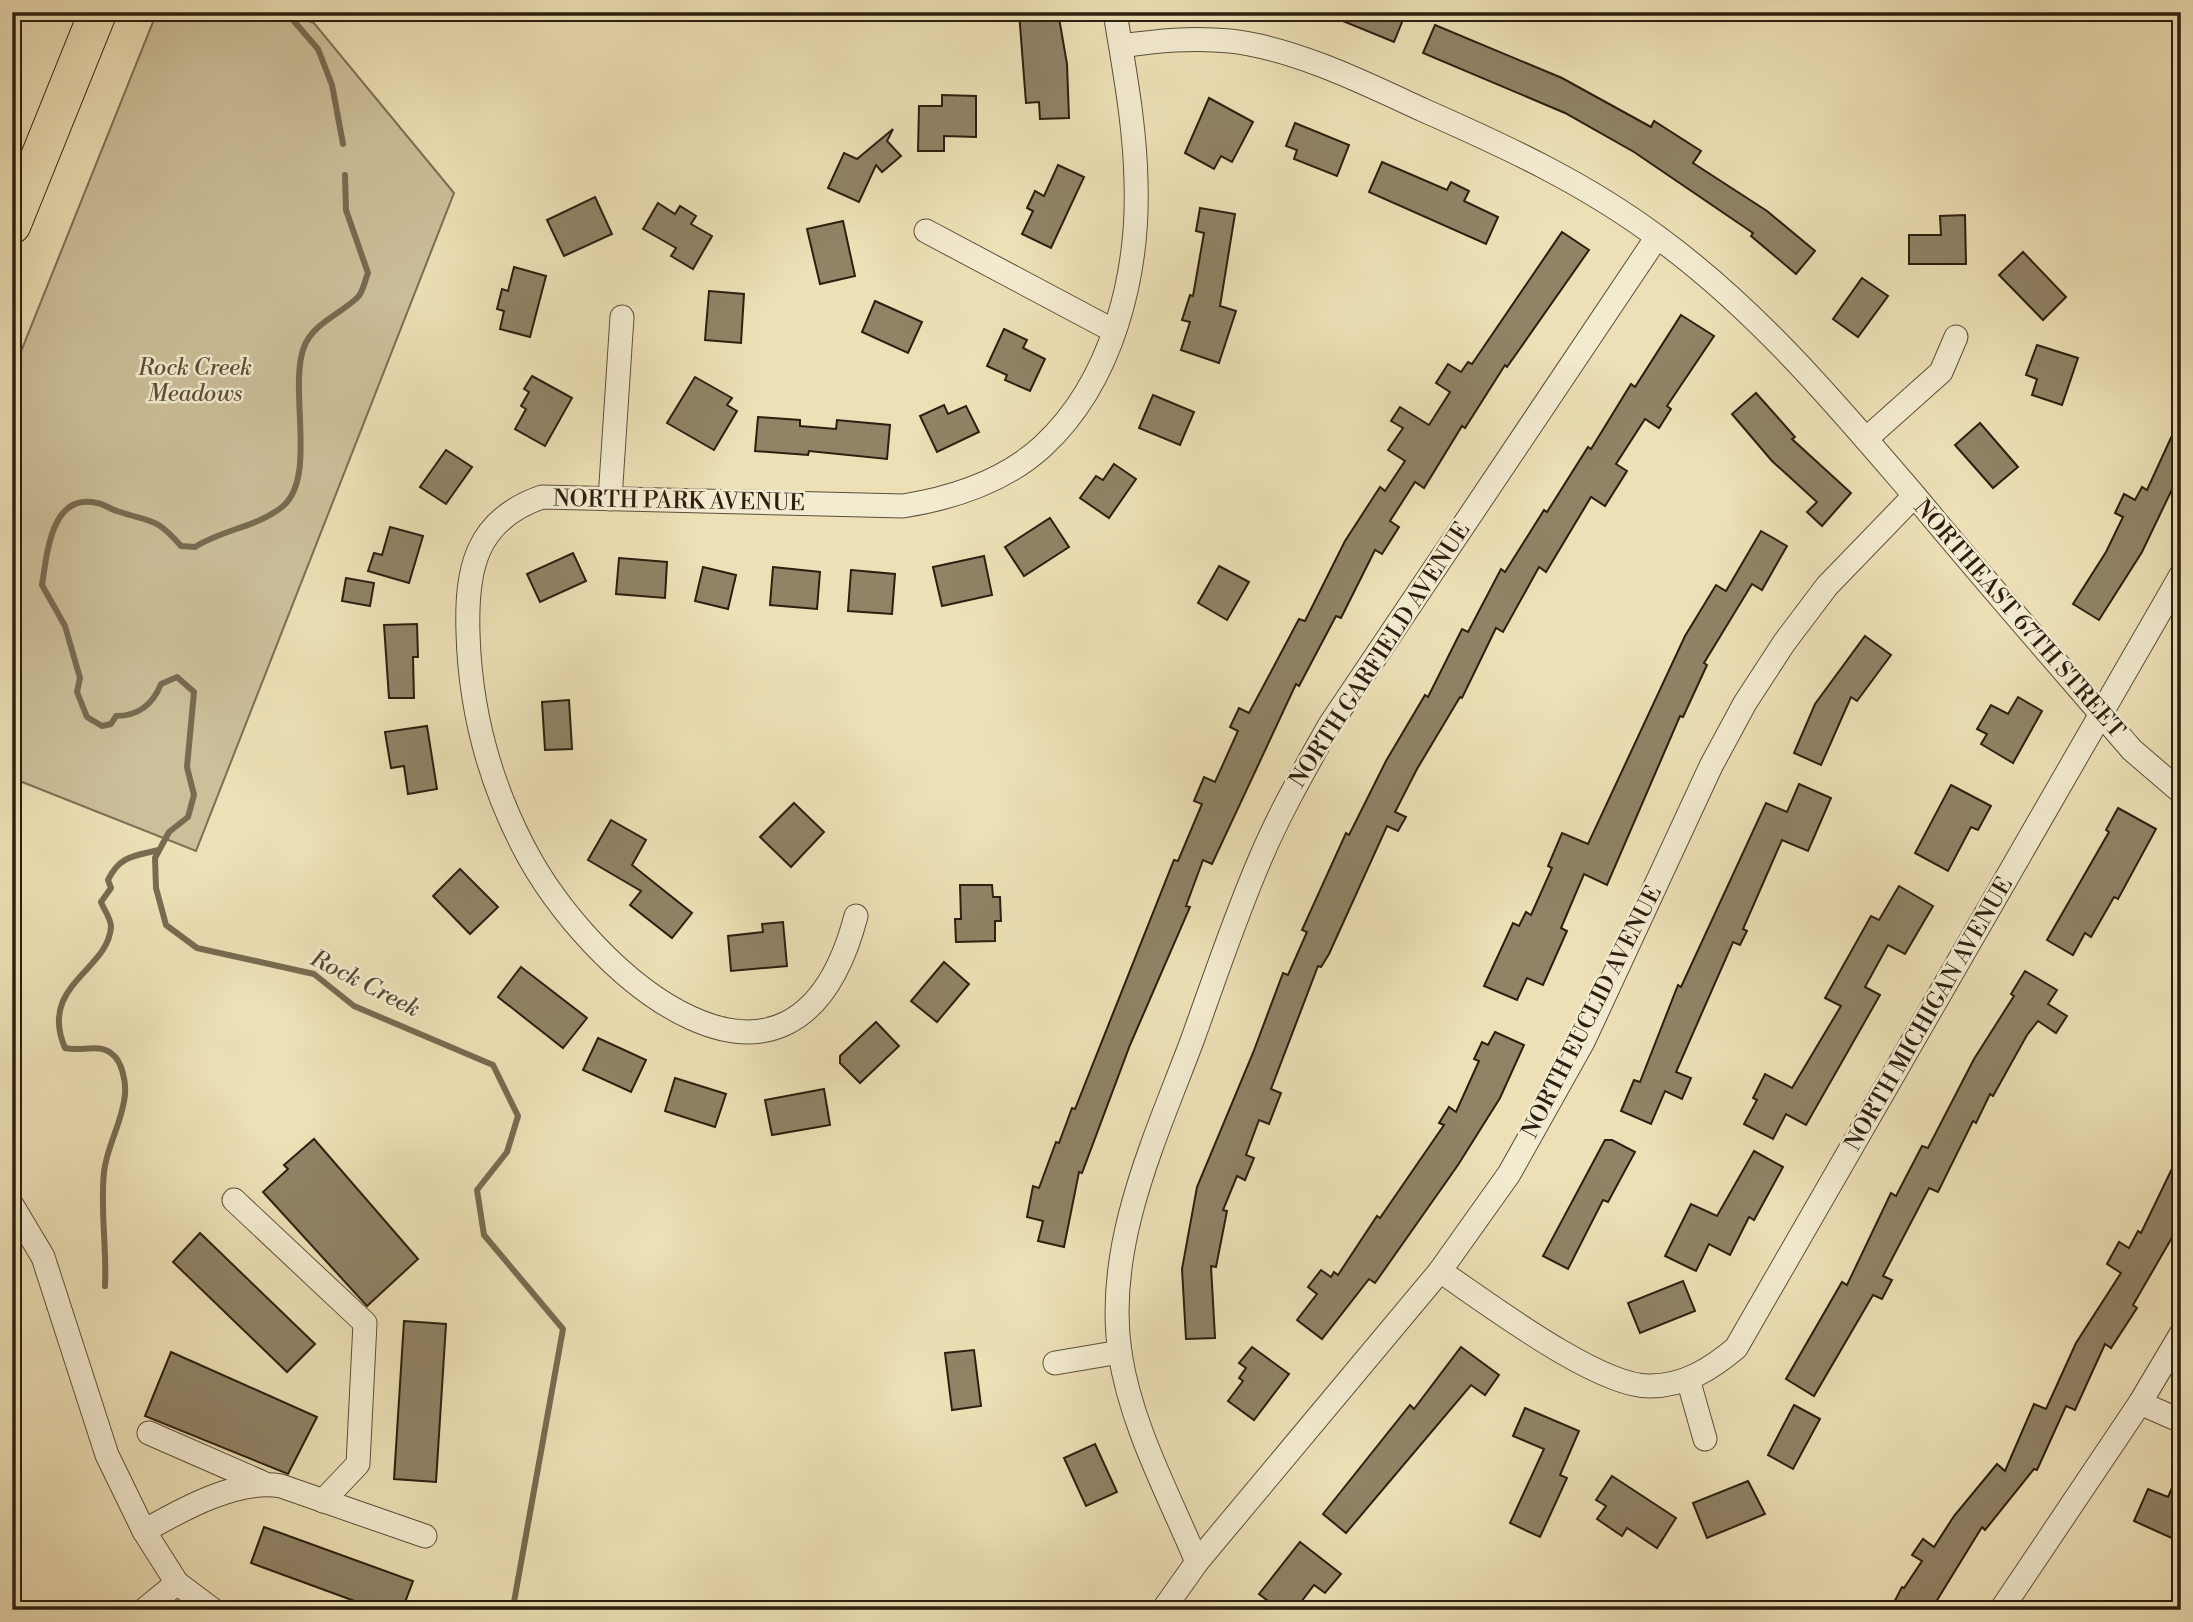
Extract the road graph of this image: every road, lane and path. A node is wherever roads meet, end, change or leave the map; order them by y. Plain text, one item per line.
1 (98, 12) edge
2 (1115, 12) edge
3 (1121, 47) junction
4 (23, 166) edge
5 (12, 225) edge
6 (926, 231) dead end
7 (1657, 237) junction
8 (621, 317) dead end
9 (1114, 331) junction
10 (1956, 337) dead end
11 (1866, 439) junction
12 (1914, 496) junction
13 (610, 499) junction
14 (2181, 575) edge
15 (2102, 716) junction
16 (2181, 792) edge
17 (856, 916) dead end
18 (234, 1200) dead end
19 (12, 1205) edge
20 (1440, 1271) junction
21 (2181, 1334) edge
22 (1120, 1352) junction
23 (1055, 1363) dead end
24 (1688, 1379) junction
25 (2140, 1403) junction
26 (2181, 1421) edge
27 (149, 1433) dead end
28 (1705, 1439) dead end
29 (261, 1482) junction
30 (323, 1500) junction
31 (144, 1531) junction
32 (425, 1536) dead end
33 (1197, 1562) junction
34 (177, 1583) junction
35 (144, 1610) edge
36 (213, 1610) edge
37 (1163, 1610) edge
38 (2001, 1610) edge

1 - 4 main road
2 - 3 street, NORTH PARK AVENUE
3 - 7 street, NORTHEAST 67TH STREET
3 - 9 street, NORTH PARK AVENUE
4 - 5 main road
6 - 9 street
7 - 11 street, NORTHEAST 67TH STREET
7 - 22 street, NORTH GARFIELD AVENUE
8 - 13 street
9 - 13 street, NORTH PARK AVENUE
10 - 11 street
11 - 12 street, NORTHEAST 67TH STREET
12 - 15 street, NORTHEAST 67TH STREET
12 - 20 street, NORTH EUCLID AVENUE
13 - 17 street, NORTH PARK AVENUE
14 - 15 street, NORTH MICHIGAN AVENUE
15 - 16 street, NORTHEAST 67TH STREET
15 - 24 street, NORTH MICHIGAN AVENUE
18 - 30 street
19 - 31 street
20 - 24 street, NORTH MICHIGAN AVENUE
20 - 33 street, NORTH EUCLID AVENUE
21 - 25 street
22 - 23 street
22 - 33 street, NORTH GARFIELD AVENUE
24 - 28 street
25 - 26 street
25 - 38 street
27 - 29 street
29 - 30 street
29 - 31 street
30 - 32 street
31 - 34 street
33 - 37 street, NORTH EUCLID AVENUE
34 - 35 street
34 - 36 street

